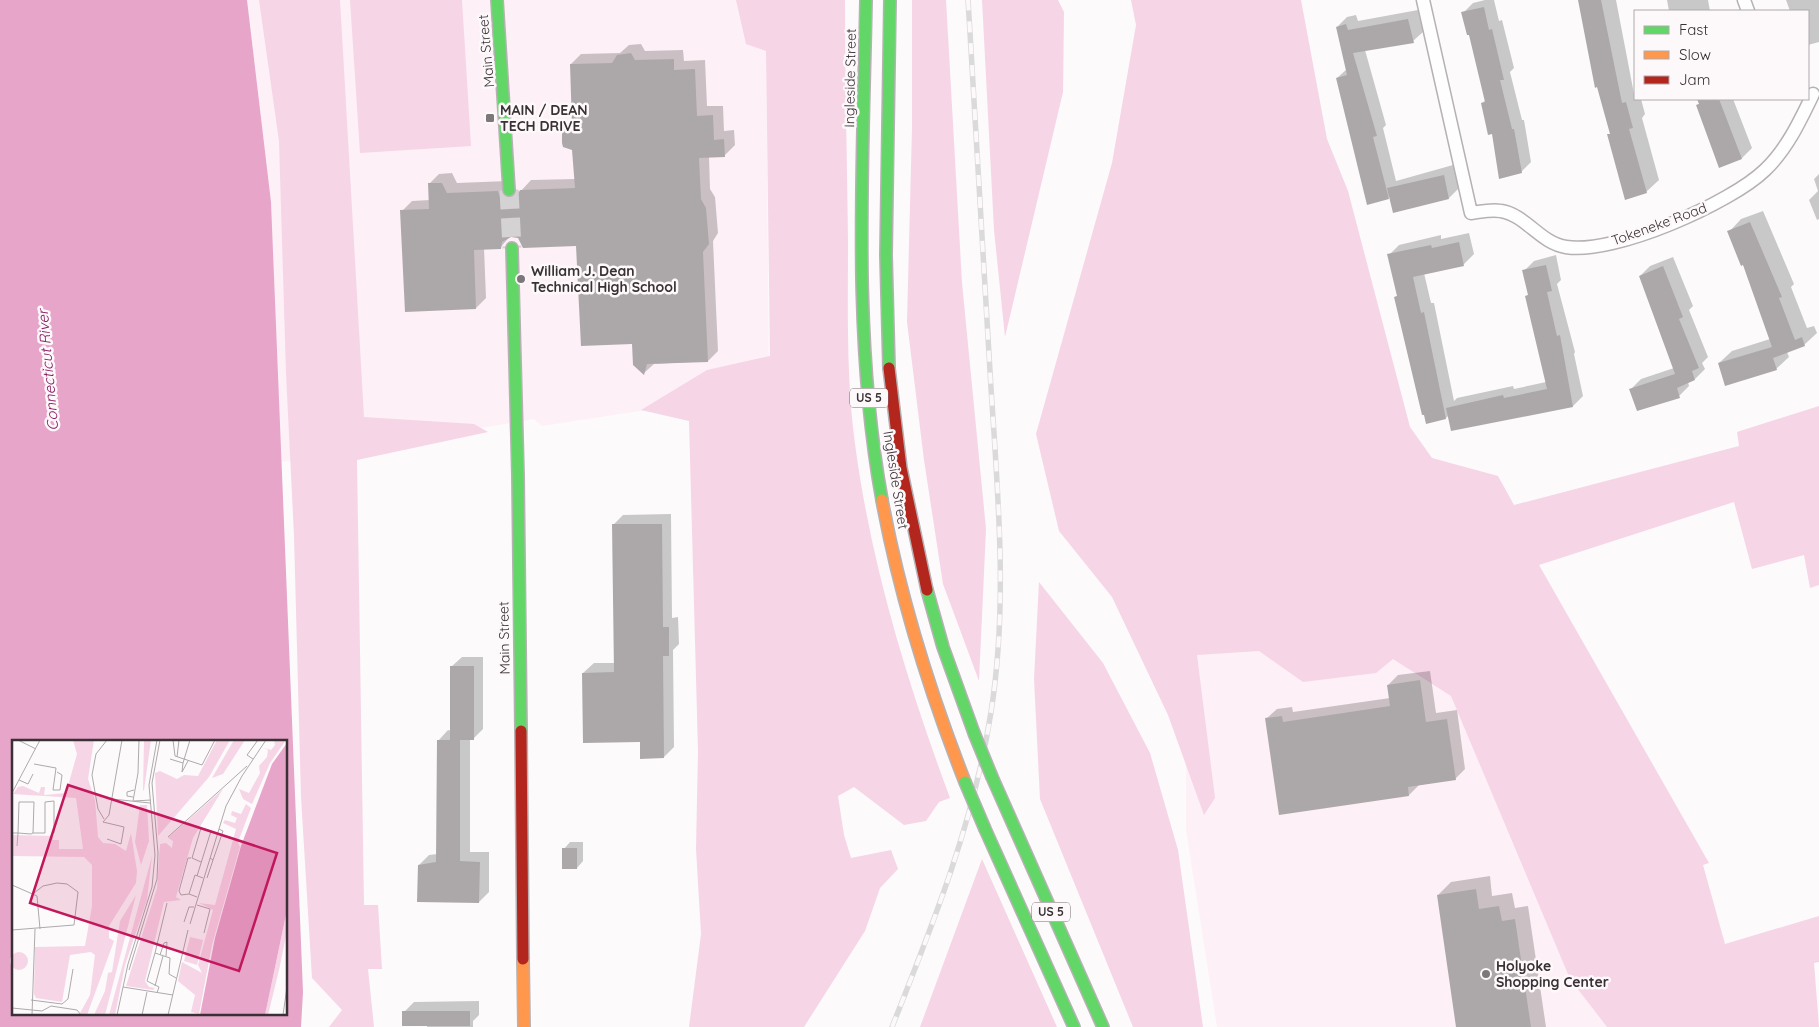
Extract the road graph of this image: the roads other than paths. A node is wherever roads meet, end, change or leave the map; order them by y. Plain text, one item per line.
1 (497, 0) edge
2 (866, 0) edge
3 (890, 0) edge
4 (1422, 0) edge
5 (1813, 93) edge
6 (509, 190) tunnel mouth
7 (512, 248) tunnel mouth
8 (524, 1027) edge
9 (1074, 1027) edge
10 (1103, 1027) edge

1 - 6 main road, Main Street
2 - 9 main road, Ingleside Street / US 5, bridge
3 - 10 main road, Ingleside Street / US 5, bridge
4 - 5 street, Tokeneke Road
7 - 8 main road, Main Street

